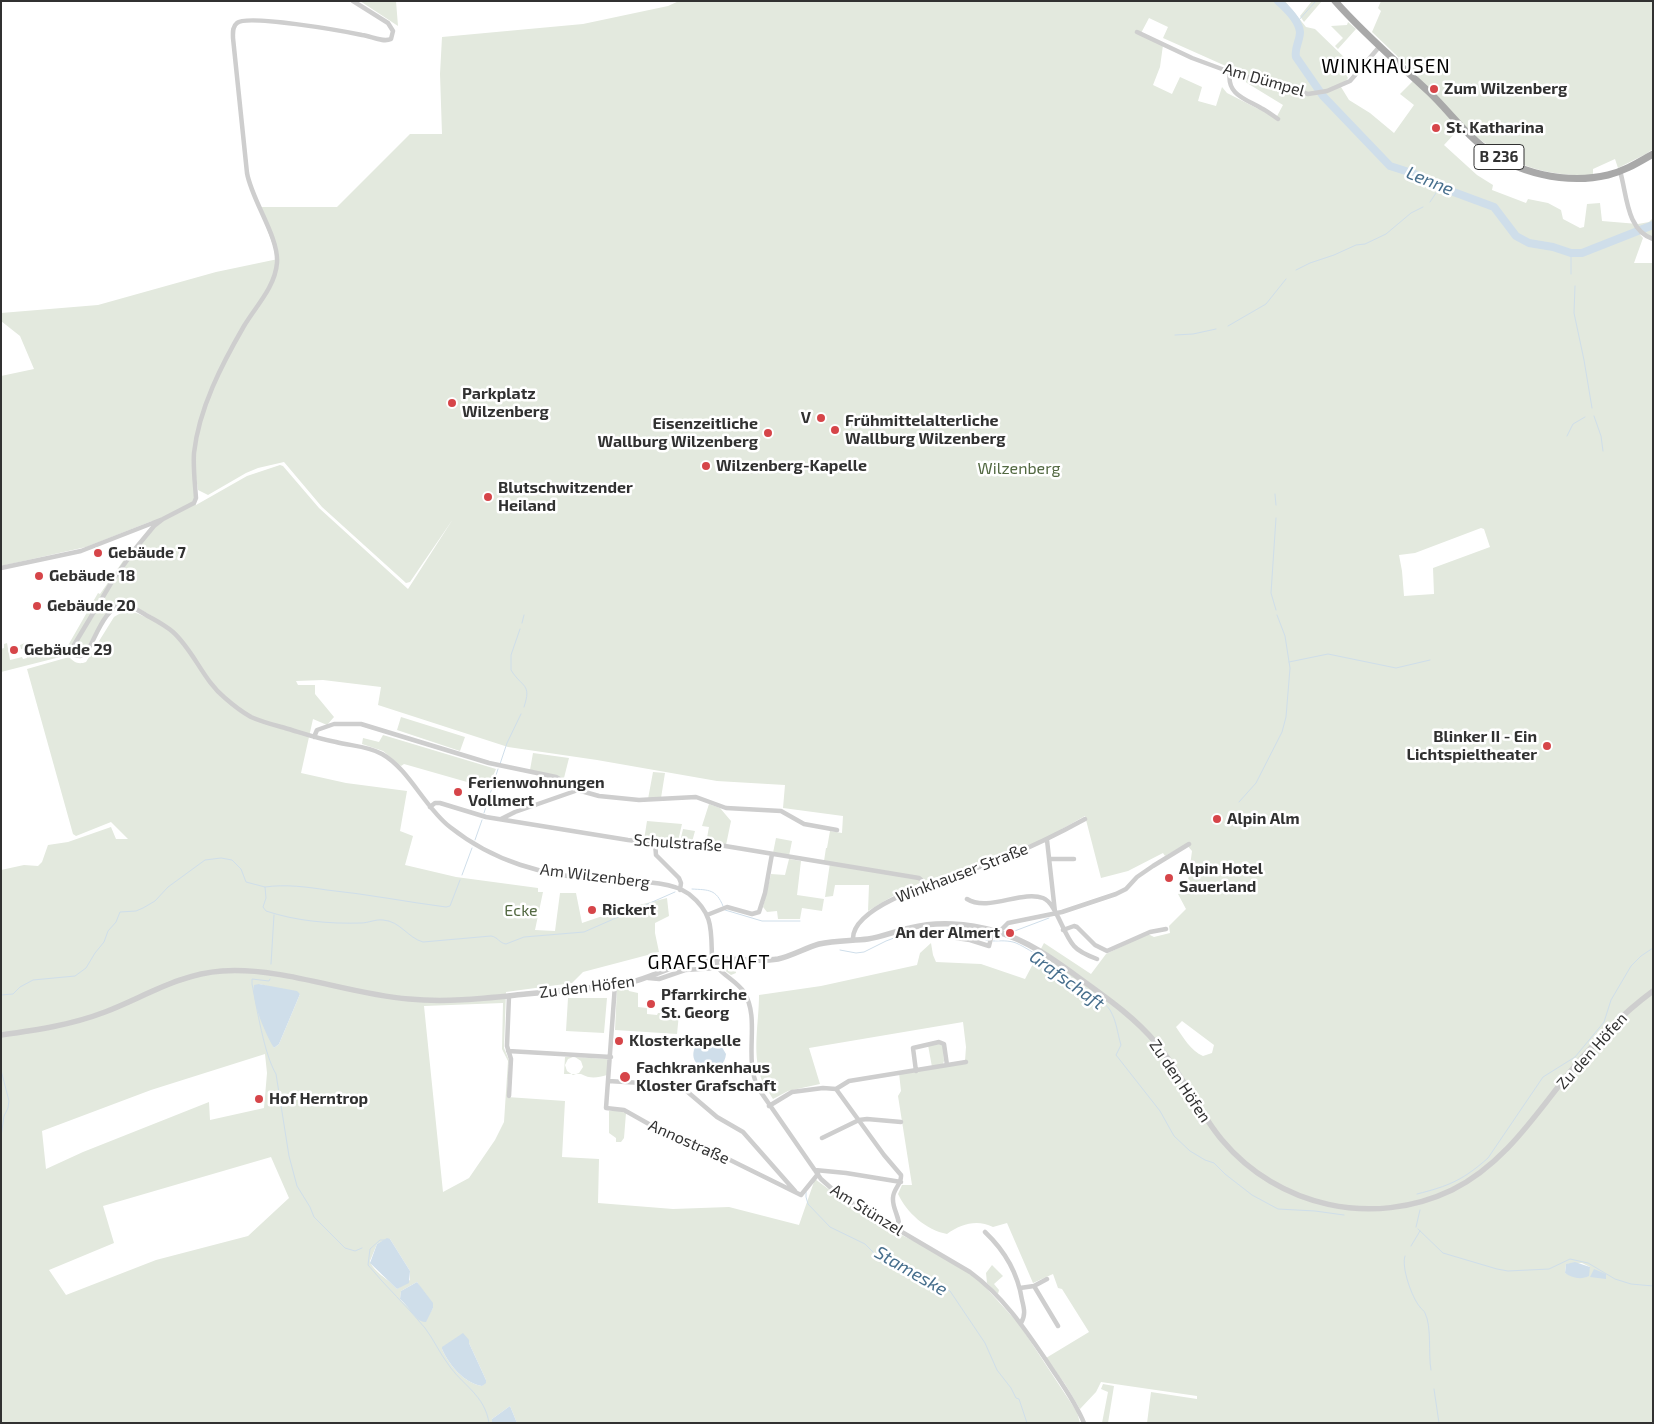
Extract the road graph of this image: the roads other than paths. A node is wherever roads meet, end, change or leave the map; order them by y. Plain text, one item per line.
1 (353, 1) edge
2 (1335, 1) edge
3 (1137, 32) dead end
4 (1380, 46) junction
5 (1230, 72) junction
6 (1278, 119) dead end
7 (1653, 154) edge
8 (1620, 171) junction
9 (1653, 239) edge
10 (164, 518) junction
11 (135, 529) junction
12 (142, 539) junction
13 (1, 568) edge
14 (314, 737) junction
15 (578, 790) junction
16 (430, 807) junction
17 (1085, 819) dead end
18 (501, 820) junction
19 (837, 830) dead end
20 (1047, 840) junction
21 (655, 843) junction
22 (1189, 844) dead end
23 (772, 854) junction
24 (1049, 859) junction
25 (1074, 859) dead end
26 (926, 884) junction
27 (680, 890) junction
28 (966, 899) dead end
29 (1055, 914) junction
30 (708, 915) junction
31 (1166, 929) dead end
32 (1063, 930) junction
33 (996, 931) junction
34 (956, 938) dead end
35 (853, 940) junction
36 (714, 958) junction
37 (1097, 960) dead end
38 (718, 968) junction
39 (648, 978) junction
40 (615, 985) junction
41 (1653, 992) edge
42 (509, 996) junction
43 (1, 1035) edge
44 (508, 1051) junction
45 (611, 1057) junction
46 (966, 1062) dead end
47 (947, 1066) junction
48 (916, 1071) junction
49 (608, 1081) junction
50 (836, 1089) junction
51 (509, 1096) dead end
52 (769, 1106) junction
53 (859, 1120) junction
54 (901, 1122) dead end
55 (822, 1138) dead end
56 (816, 1172) junction
57 (901, 1182) junction
58 (796, 1193) junction
59 (898, 1230) junction
60 (985, 1232) dead end
61 (1047, 1279) dead end
62 (1034, 1286) junction
63 (1020, 1288) junction
64 (1021, 1323) junction
65 (1058, 1326) dead end
66 (1084, 1423) edge

1 - 10 street
2 - 4 main road, B 236
3 - 5 street, Am Dümpel
4 - 5 street, Am Dümpel
4 - 8 main road, B 236
5 - 6 street
7 - 8 main road, B 236
8 - 9 street
10 - 11 street
10 - 12 street
11 - 12 street
11 - 13 street
12 - 14 street, Am Wilzenberg
14 - 15 street
14 - 16 street, Am Wilzenberg
15 - 18 street
15 - 19 street
16 - 18 street, Schulstraße
16 - 27 street, Am Wilzenberg
17 - 20 street, Winkhauser Straße
18 - 21 street, Schulstraße
20 - 24 street
20 - 26 street, Winkhauser Straße
21 - 23 street, Schulstraße
21 - 27 street, Am Wilzenberg
22 - 29 street
23 - 26 street, Schulstraße
23 - 30 street
24 - 25 street
24 - 29 street
26 - 35 street, Winkhauser Straße
27 - 30 street, Am Wilzenberg
28 - 29 street
29 - 32 street
29 - 33 street
30 - 36 street
31 - 32 street
32 - 37 street
33 - 34 street
33 - 35 street, Zu den Höfen
33 - 41 street, Zu den Höfen
35 - 36 street, Zu den Höfen
36 - 38 street
36 - 39 street, Zu den Höfen
38 - 39 street
38 - 52 street, Am Stünzel
39 - 40 street, Zu den Höfen
40 - 42 street, Zu den Höfen
40 - 45 street, Annostraße
42 - 43 street, Zu den Höfen
42 - 44 street
44 - 45 street
44 - 51 street
45 - 49 street, Annostraße
46 - 47 street
47 - 48 street
47 - 48 street
48 - 50 street
49 - 58 street, Annostraße
49 - 58 street, Annostraße
50 - 52 street
50 - 53 street
52 - 56 street, Am Stünzel
53 - 54 street
53 - 55 street
53 - 57 street
56 - 57 street
56 - 58 street
56 - 59 street, Am Stünzel
57 - 59 street
59 - 64 street, Am Stünzel
60 - 63 street
61 - 62 street
62 - 63 street
62 - 65 street
63 - 64 street
64 - 66 street, Am Stünzel

